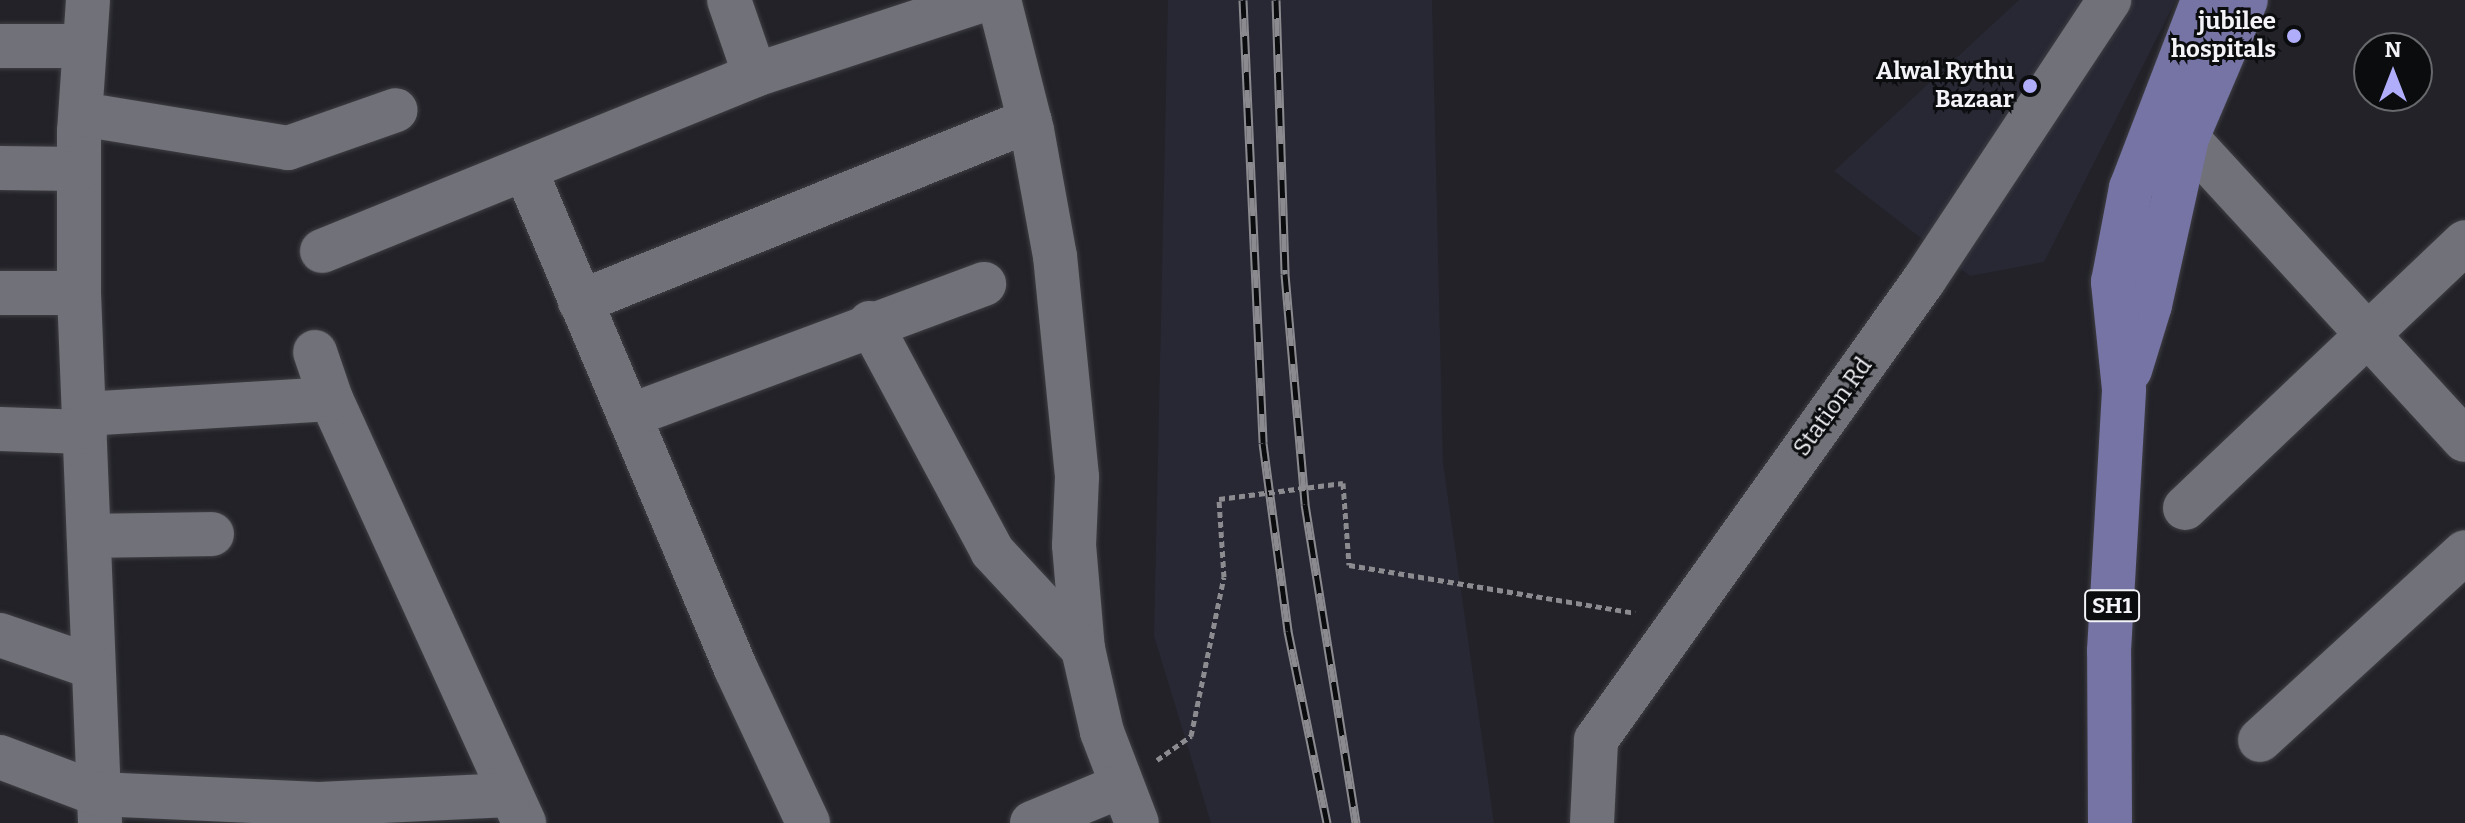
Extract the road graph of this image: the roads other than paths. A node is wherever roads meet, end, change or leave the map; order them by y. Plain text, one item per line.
1 (88, 0) edge
2 (729, 0) edge
3 (983, 0) edge
4 (999, 0) edge
5 (2109, 0) edge
6 (2203, 0) edge
7 (2246, 0) edge
8 (0, 46) edge
9 (84, 46) junction
10 (755, 75) junction
11 (396, 110) dead end
12 (81, 114) junction
13 (1030, 120) junction
14 (2187, 138) junction
15 (0, 168) edge
16 (79, 169) junction
17 (525, 169) junction
18 (2465, 242) edge
19 (322, 251) dead end
20 (984, 284) dead end
21 (0, 293) edge
22 (79, 293) junction
23 (580, 302) junction
24 (870, 323) junction
25 (2363, 335) junction
26 (315, 352) dead end
27 (2124, 389) junction
28 (331, 399) junction
29 (629, 416) junction
30 (84, 423) junction
31 (0, 429) edge
32 (2465, 440) edge
33 (2185, 508) dead end
34 (212, 534) dead end
35 (89, 536) junction
36 (2465, 552) edge
37 (0, 635) edge
38 (1083, 649) junction
39 (93, 667) junction
40 (2260, 740) dead end
41 (0, 757) edge
42 (1129, 804) edge
43 (99, 809) edge
44 (517, 809) edge
45 (808, 823) edge
46 (1032, 823) edge
47 (1592, 823) edge
48 (2110, 823) edge

1 - 9 street
2 - 10 street
3 - 10 street
4 - 13 street
5 - 47 street, Station Rd
6 - 27 main road, SH1
7 - 14 main road
8 - 9 street
9 - 12 street
10 - 17 street
11 - 12 street
12 - 16 street
13 - 23 street
13 - 38 street
14 - 25 street
14 - 27 main road
15 - 16 street
16 - 22 street
17 - 19 street
17 - 23 street
18 - 25 street
20 - 24 street
21 - 22 street
22 - 30 street
23 - 29 street
24 - 29 street
24 - 38 street
25 - 32 street
25 - 33 street
26 - 28 street
27 - 48 main road, SH1
28 - 30 street
28 - 44 street
29 - 45 street
30 - 31 street
30 - 35 street
34 - 35 street
35 - 39 street
36 - 40 street
37 - 39 street
38 - 42 street
39 - 43 street
41 - 43 street
42 - 46 street
43 - 44 street

